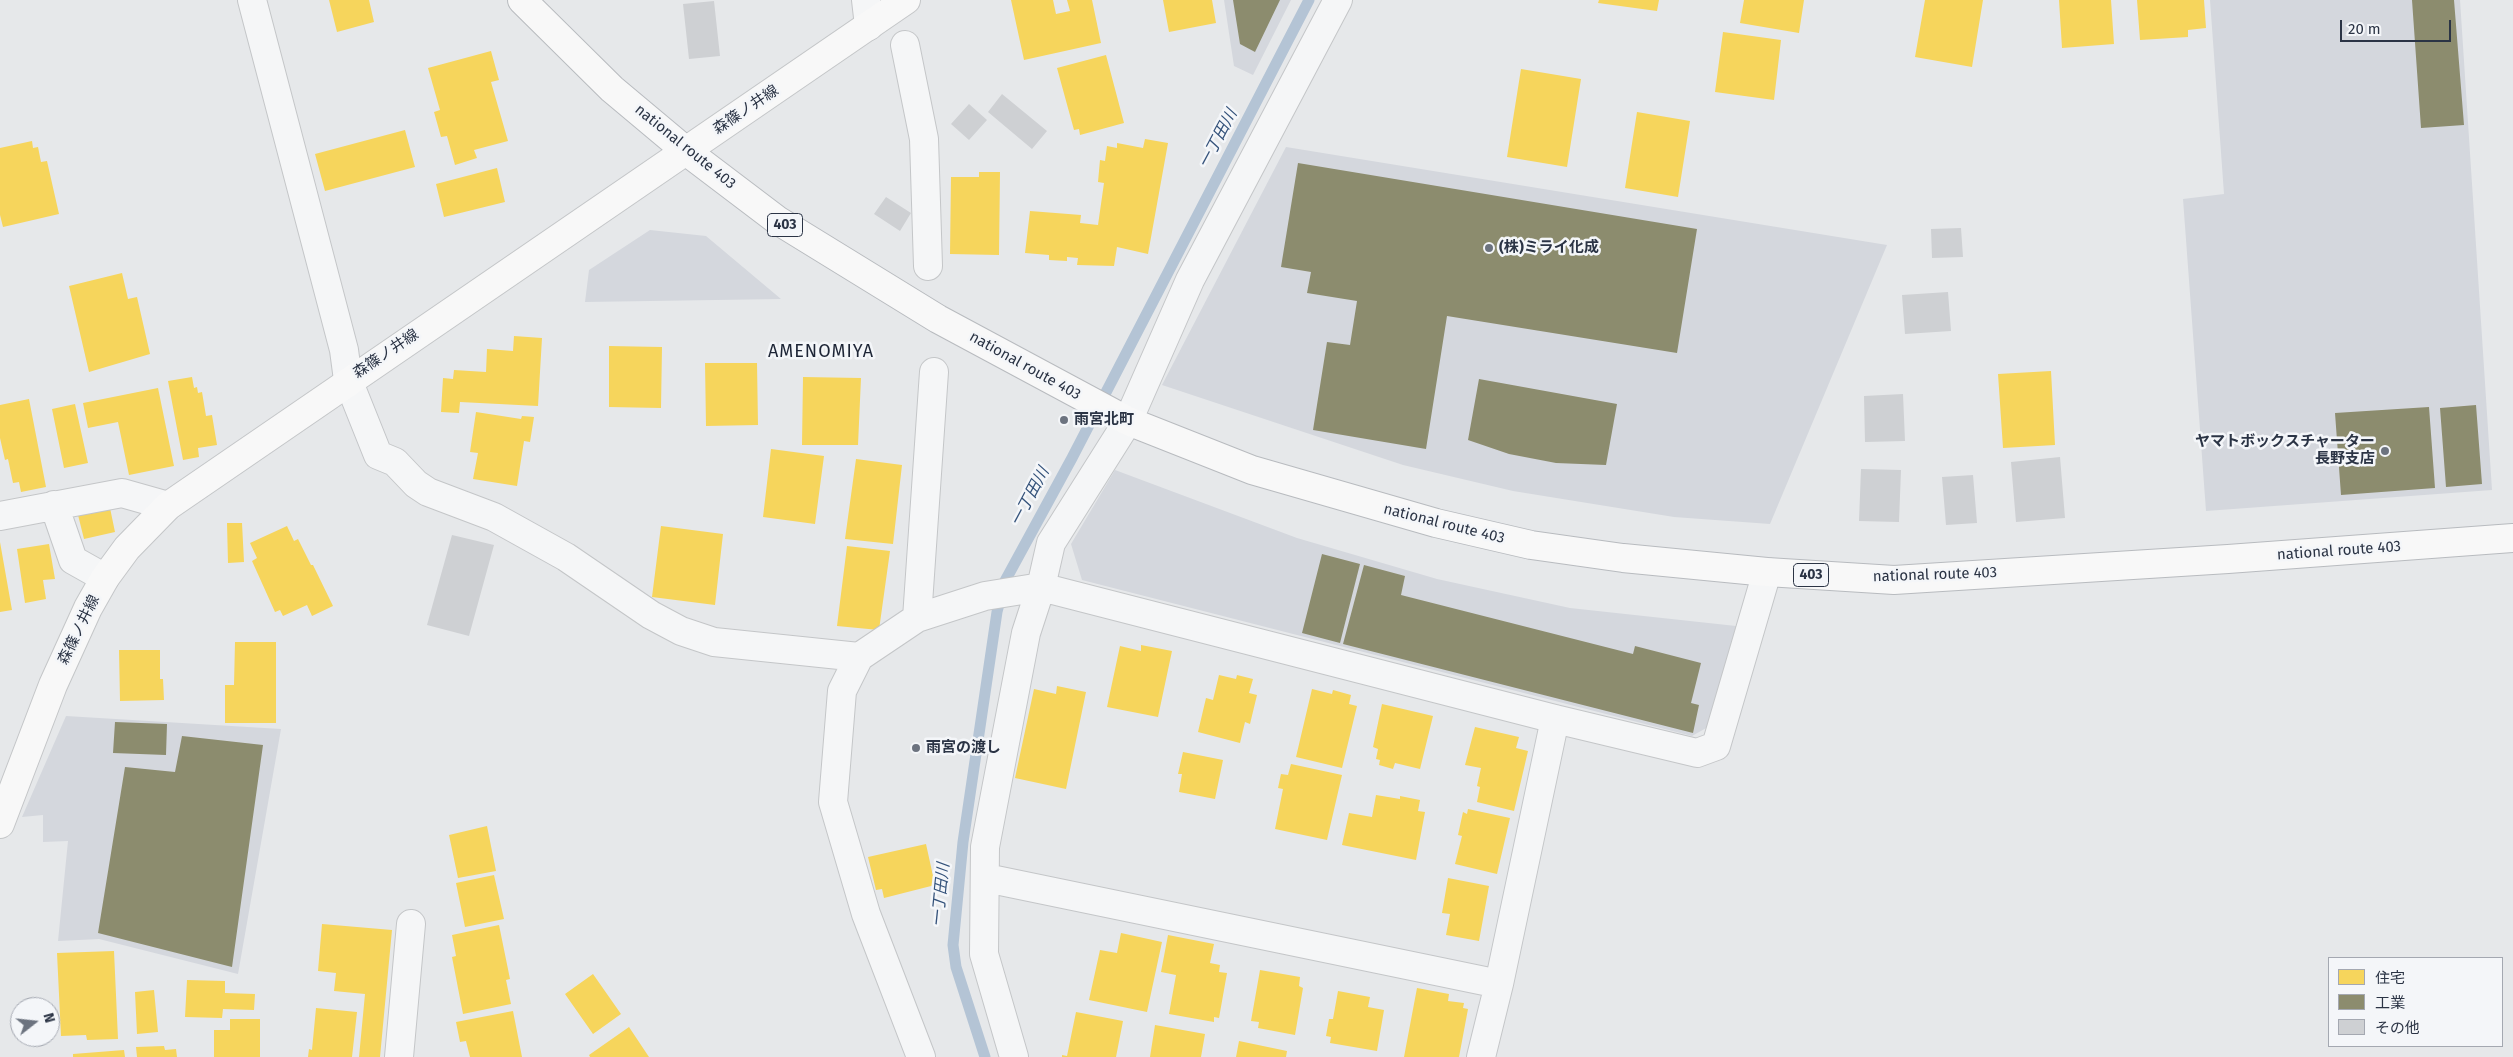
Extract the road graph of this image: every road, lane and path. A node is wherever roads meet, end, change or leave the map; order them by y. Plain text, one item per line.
1 (252, 0) edge
2 (522, 0) edge
3 (906, 0) edge
4 (1338, 0) edge
5 (868, 13) edge
6 (905, 44) dead end
7 (686, 151) junction
8 (928, 266) dead end
9 (934, 372) dead end
10 (348, 380) junction
11 (1120, 418) junction
12 (54, 505) junction
13 (168, 506) junction
14 (0, 516) edge
15 (2513, 538) edge
16 (1767, 572) junction
17 (105, 578) junction
18 (1028, 589) junction
19 (917, 618) junction
20 (859, 657) junction
21 (1555, 719) junction
22 (0, 824) edge
23 (986, 878) junction
24 (411, 924) dead end
25 (1499, 984) junction
26 (399, 1057) edge
27 (921, 1057) edge
28 (1014, 1057) edge
29 (1481, 1057) edge

1 - 10 street
2 - 7 main road, national route 403 / 403
3 - 5 main road, 森篠ノ井線
4 - 11 street
5 - 7 main road, 森篠ノ井線
6 - 8 street
7 - 10 main road, 森篠ノ井線
7 - 11 main road, national route 403 / 403
9 - 19 street
10 - 13 main road, 森篠ノ井線
10 - 20 street
11 - 16 main road, national route 403 / 403
11 - 18 street
12 - 13 street
12 - 14 street
12 - 17 street
13 - 17 main road, 森篠ノ井線
15 - 16 main road, national route 403 / 403
16 - 21 street
17 - 22 main road, 森篠ノ井線
18 - 19 street
18 - 21 street
18 - 23 street
19 - 20 street
20 - 27 street
21 - 25 street
23 - 25 street
23 - 28 street
24 - 26 street
25 - 29 street

